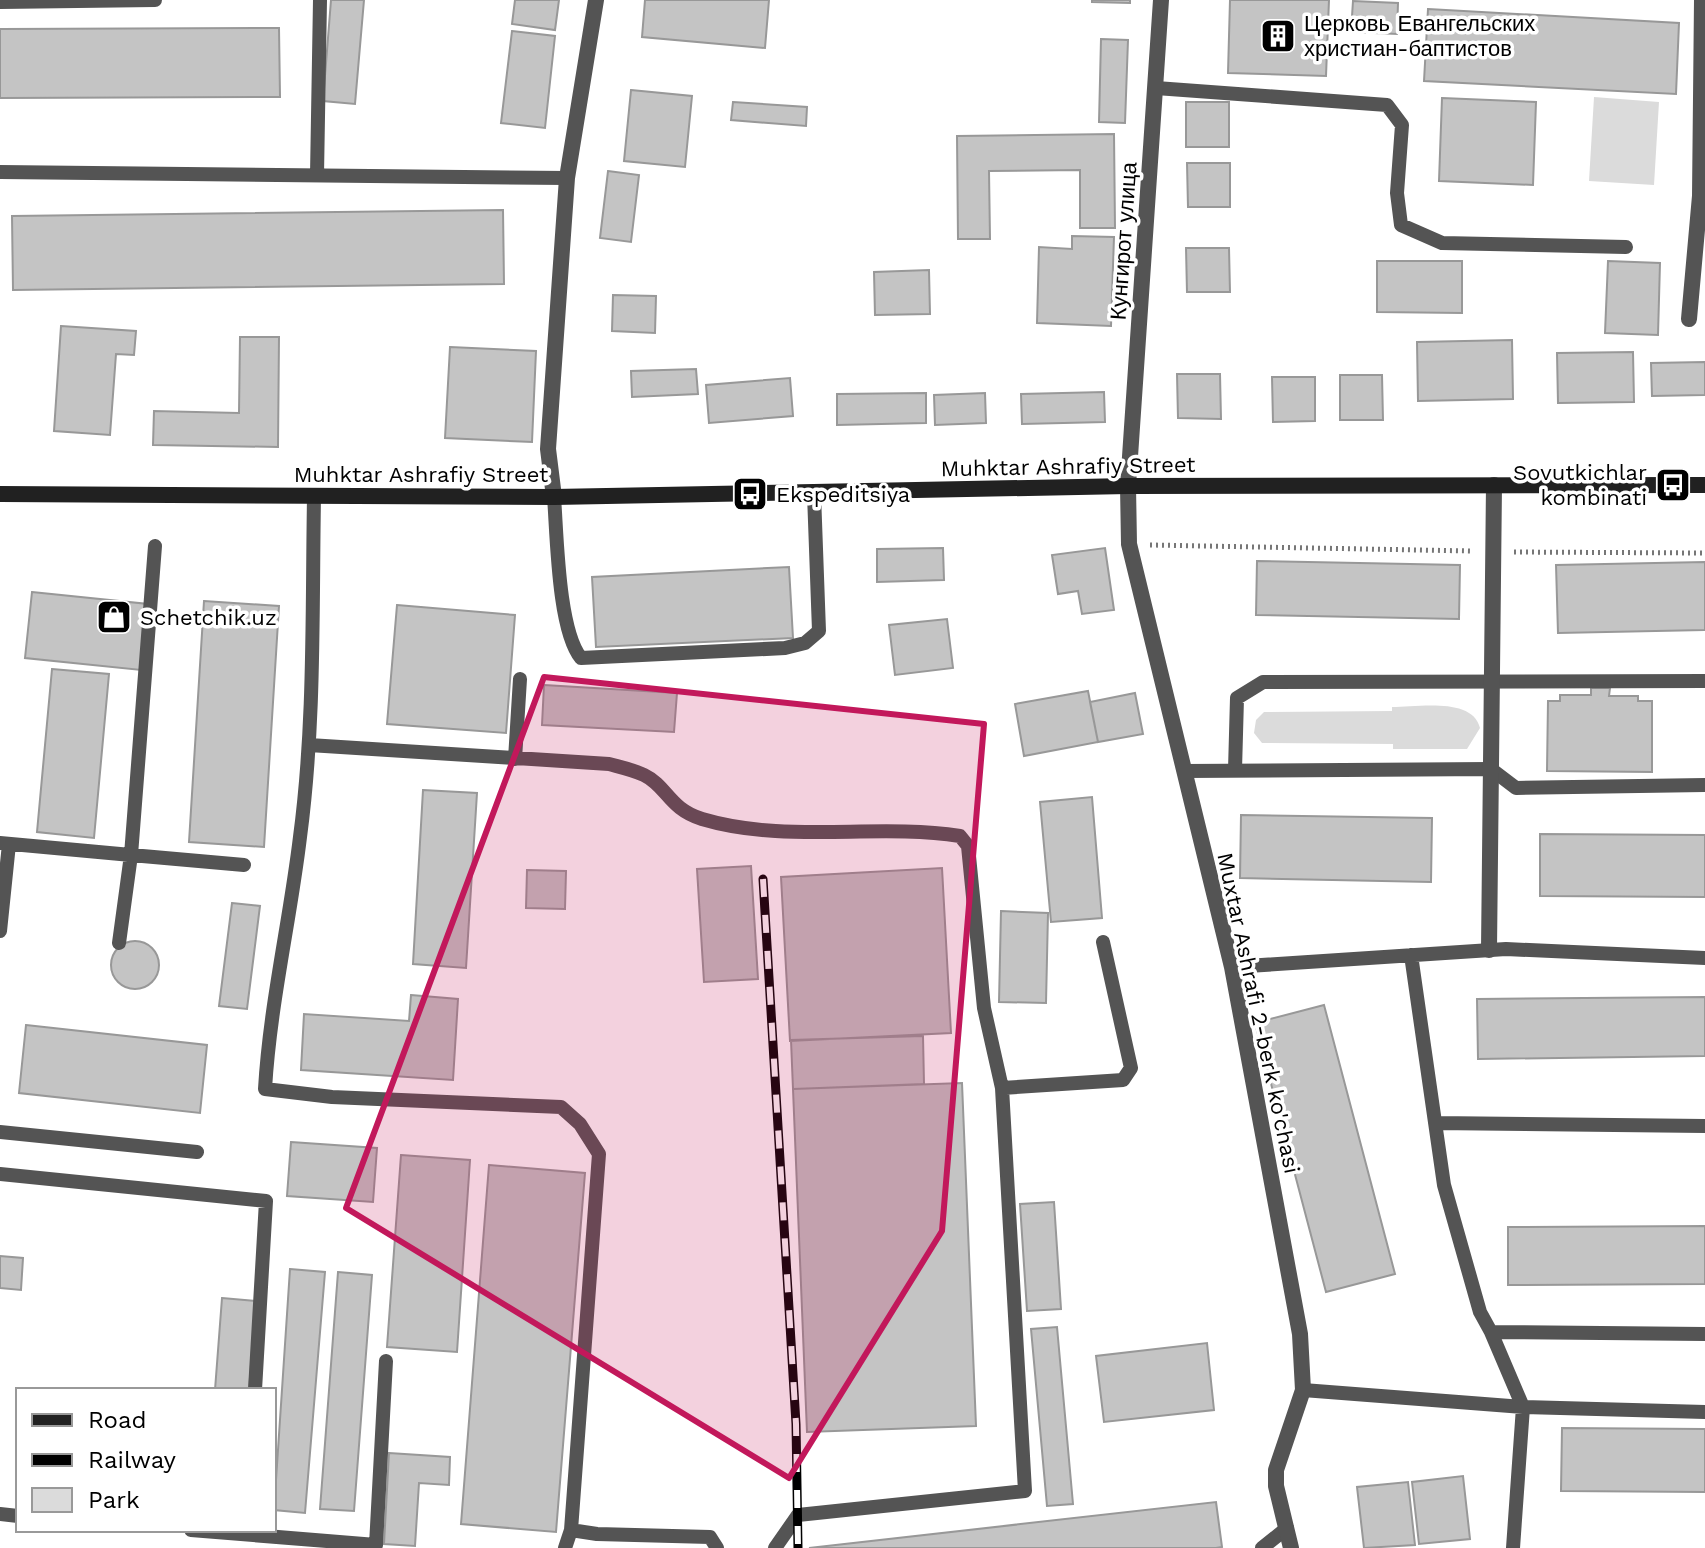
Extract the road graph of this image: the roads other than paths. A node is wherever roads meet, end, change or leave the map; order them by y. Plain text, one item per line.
1 (155, 0) edge
2 (320, 0) edge
3 (596, 0) edge
4 (1161, 0) edge
5 (1702, 0) edge
6 (0, 2) edge
7 (1156, 88) junction
8 (0, 172) edge
9 (317, 175) junction
10 (567, 178) junction
11 (1702, 196) edge
12 (1626, 247) dead end
13 (1689, 319) dead end
14 (1494, 485) junction
15 (1705, 485) edge
16 (1128, 486) junction
17 (0, 494) edge
18 (814, 494) junction
19 (314, 497) junction
20 (554, 497) junction
21 (155, 546) dead end
22 (520, 679) dead end
23 (1492, 681) junction
24 (1705, 681) edge
25 (309, 745) junction
26 (515, 759) junction
27 (1491, 769) junction
28 (1235, 770) junction
29 (1184, 771) junction
30 (1705, 785) edge
31 (4, 844) edge
32 (131, 855) junction
33 (244, 865) dead end
34 (0, 931) edge
35 (1103, 942) dead end
36 (119, 943) dead end
37 (1489, 950) junction
38 (1411, 955) junction
39 (1705, 958) edge
40 (1232, 967) junction
41 (1002, 1088) junction
42 (1435, 1123) junction
43 (1705, 1126) edge
44 (0, 1132) edge
45 (197, 1152) dead end
46 (0, 1174) edge
47 (1491, 1332) junction
48 (1705, 1334) edge
49 (386, 1361) dead end
50 (255, 1388) edge
51 (1303, 1390) junction
52 (1523, 1407) junction
53 (1705, 1412) edge
54 (1287, 1528) junction
55 (571, 1530) junction
56 (248, 1532) edge
57 (565, 1548) edge
58 (717, 1548) edge
59 (775, 1548) edge
60 (1262, 1548) edge
61 (1291, 1548) edge
62 (1513, 1548) edge

1 - 6 lane
2 - 9 lane
3 - 10 street
4 - 7 street, Кунгирот улица
5 - 11 street
7 - 12 lane
7 - 16 street, Кунгирот улица
8 - 9 lane
9 - 10 lane
10 - 20 street
11 - 13 street
14 - 15 main road, Muhktar Ashrafiy Street
14 - 16 main road, Muhktar Ashrafiy Street
14 - 23 street
16 - 18 main road, Muhktar Ashrafiy Street
16 - 29 street, Muxtar Ashrafi 2-berk ko'chasi
17 - 19 main road, Muhktar Ashrafiy Street
18 - 20 main road, Muhktar Ashrafiy Street
18 - 20 lane
19 - 20 main road, Muhktar Ashrafiy Street
19 - 25 lane
21 - 32 lane
22 - 26 lane
23 - 24 lane
23 - 27 street
23 - 28 lane
25 - 26 lane
25 - 55 lane
26 - 41 lane
27 - 28 lane
27 - 30 lane
27 - 37 street
28 - 29 lane
29 - 40 street, Muxtar Ashrafi 2-berk ko'chasi
31 - 32 lane
31 - 34 lane
32 - 33 lane
32 - 36 lane
35 - 41 lane
37 - 38 lane
37 - 39 lane
38 - 40 lane
38 - 42 lane
40 - 51 street, Muxtar Ashrafi 2-berk ko'chasi
41 - 59 lane
42 - 43 lane
42 - 47 lane
44 - 45 lane
46 - 50 lane
47 - 48 lane
47 - 52 lane
49 - 56 lane
51 - 52 lane
51 - 54 street, Muxtar Ashrafi 2-berk ko'chasi
52 - 53 lane
52 - 62 lane
54 - 60 lane
54 - 61 street, Muxtar Ashrafi 2-berk ko'chasi
55 - 57 lane
55 - 58 lane

